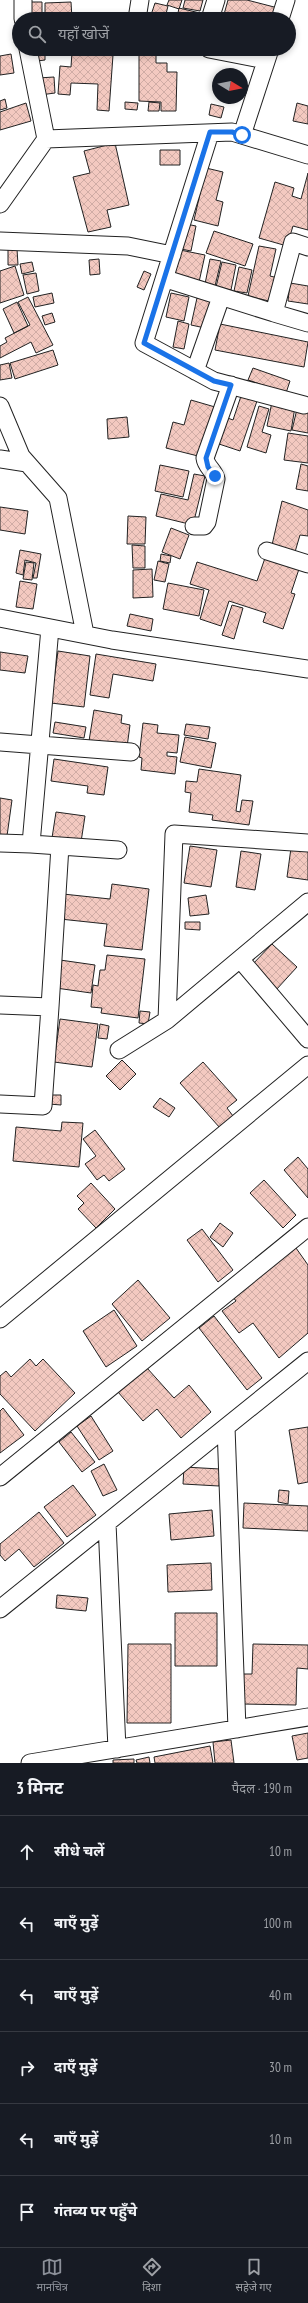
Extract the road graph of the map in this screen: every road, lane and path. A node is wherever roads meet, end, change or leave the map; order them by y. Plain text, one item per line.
1 (23, 0) edge
2 (140, 0) edge
3 (216, 0) edge
4 (286, 0) edge
5 (23, 12) edge
6 (138, 12) edge
7 (212, 12) edge
8 (282, 12) edge
9 (29, 56) edge
10 (268, 56) edge
11 (210, 132) junction
12 (242, 135) junction
13 (46, 139) junction
14 (308, 155) edge
15 (0, 204) edge
16 (0, 241) edge
17 (308, 247) edge
18 (172, 254) junction
19 (166, 279) junction
20 (221, 297) junction
21 (274, 313) junction
22 (308, 323) edge
23 (195, 370) junction
24 (231, 385) junction
25 (304, 405) dead end
26 (0, 406) edge
27 (0, 459) edge
28 (27, 463) junction
29 (194, 526) dead end
30 (267, 551) dead end
31 (308, 564) edge
32 (0, 618) edge
33 (50, 628) junction
34 (85, 634) junction
35 (308, 670) edge
36 (0, 742) edge
37 (39, 745) junction
38 (132, 752) dead end
39 (0, 843) edge
40 (308, 843) edge
41 (30, 844) junction
42 (60, 846) junction
43 (118, 850) dead end
44 (308, 902) edge
45 (240, 959) junction
46 (0, 1005) edge
47 (50, 1007) junction
48 (167, 1020) junction
49 (308, 1039) edge
50 (120, 1050) dead end
51 (308, 1065) edge
52 (0, 1104) edge
53 (308, 1227) edge
54 (0, 1319) edge
55 (308, 1361) edge
56 (226, 1427) junction
57 (0, 1477) edge
58 (107, 1523) junction
59 (0, 1609) edge
60 (308, 1717) edge
61 (237, 1729) junction
62 (117, 1749) junction
63 (30, 1763) edge

1 - 5 street
2 - 6 street
3 - 7 street
4 - 8 street
9 - 13 street
10 - 12 street
11 - 12 street
11 - 13 street
11 - 18 street
12 - 14 street
13 - 15 street
16 - 18 street
17 - 21 street
18 - 19 street
19 - 20 street
19 - 23 street
20 - 21 street
20 - 23 street
21 - 22 street
23 - 24 street
24 - 25 street
24 - 29 street
26 - 28 street
27 - 28 street
28 - 34 street
30 - 31 street
32 - 33 street
33 - 34 street
33 - 37 street
34 - 35 street
36 - 37 street
37 - 38 street
37 - 41 street
39 - 41 street
40 - 48 street
41 - 42 street
42 - 43 street
42 - 47 street
44 - 45 street
45 - 48 street
45 - 49 street
46 - 47 street
47 - 52 street
48 - 50 street
51 - 54 street
53 - 57 street
55 - 56 street
56 - 58 street
56 - 61 street
58 - 59 street
58 - 62 street
60 - 61 street
61 - 62 street
62 - 63 street

